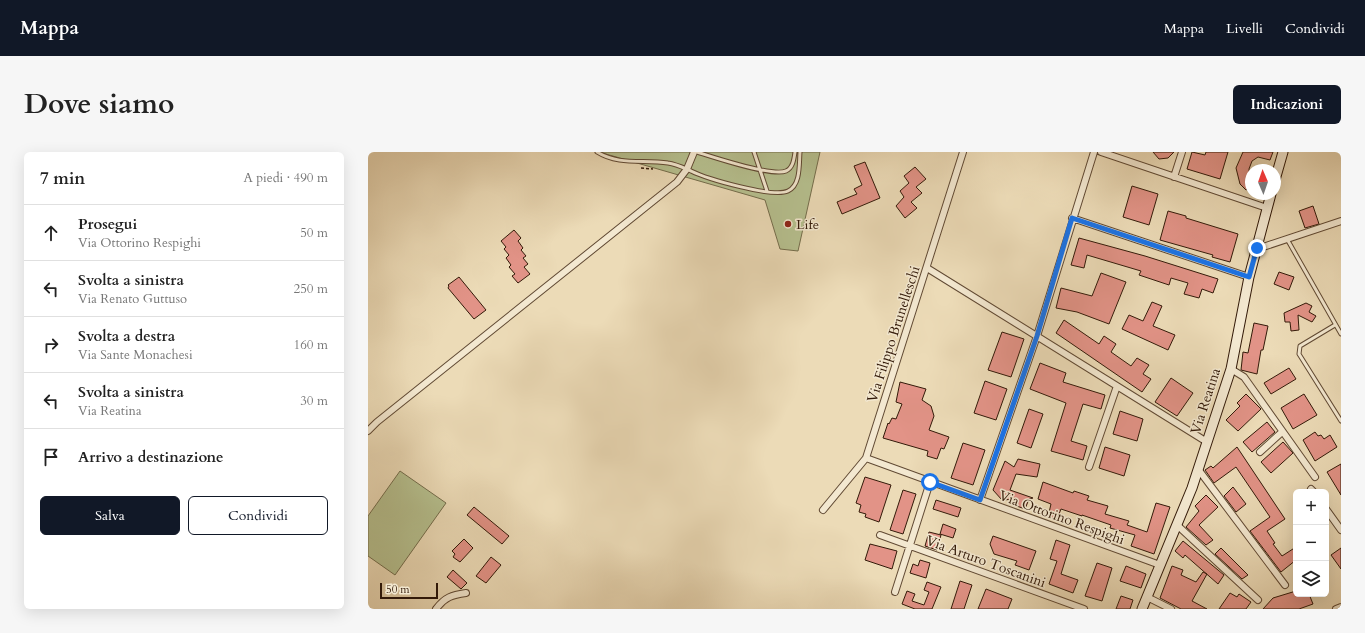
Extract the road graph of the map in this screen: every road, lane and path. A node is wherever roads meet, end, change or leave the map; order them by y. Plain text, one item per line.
1 (597, 152) edge
2 (608, 152) edge
3 (694, 152) edge
4 (754, 152) edge
5 (795, 152) edge
6 (800, 152) edge
7 (963, 152) edge
8 (1094, 152) edge
9 (1101, 152) edge
10 (1182, 152) edge
11 (1283, 152) edge
12 (608, 157) junction
13 (1280, 164) edge
14 (687, 169) junction
15 (760, 169) junction
16 (1174, 177) junction
17 (766, 192) junction
18 (1269, 200) edge
19 (1267, 208) junction
20 (1072, 218) junction
21 (1341, 221) edge
22 (1287, 239) junction
23 (1257, 248) junction
24 (927, 268) junction
25 (1249, 277) junction
26 (1335, 325) junction
27 (1341, 334) edge
28 (1037, 336) junction
29 (1231, 369) junction
30 (1117, 386) junction
31 (1341, 421) edge
32 (368, 431) edge
33 (1282, 432) junction
34 (1207, 442) junction
35 (1260, 452) dead end
36 (866, 458) junction
37 (1089, 466) dead end
38 (1198, 469) junction
39 (1315, 477) dead end
40 (930, 482) junction
41 (980, 500) junction
42 (823, 510) dead end
43 (1329, 513) edge
44 (1177, 525) junction
45 (1341, 530) edge
46 (880, 535) dead end
47 (910, 546) junction
48 (1160, 565) junction
49 (1285, 585) dead end
50 (895, 592) dead end
51 (466, 593) dead end
52 (1147, 597) junction
53 (1258, 600) dead end
54 (1341, 607) edge
55 (436, 609) edge
56 (1084, 609) edge
57 (1142, 609) edge
58 (1171, 609) edge
59 (1336, 609) edge

1 - 12 lane
2 - 12 lane
3 - 14 street
3 - 15 lane
4 - 15 lane
5 - 15 lane
6 - 17 lane
7 - 24 street, Via Filippo Brunelleschi
8 - 20 street
9 - 16 street
10 - 16 street
11 - 13 street
12 - 14 lane
14 - 17 lane
14 - 32 street
15 - 17 lane
16 - 19 street
18 - 19 street, Via Reatina
19 - 23 street, Via Reatina
20 - 25 street
20 - 28 street
21 - 22 street
22 - 23 street
22 - 26 lane
23 - 25 street, Via Reatina
24 - 28 street
24 - 36 street, Via Filippo Brunelleschi
25 - 29 street, Via Reatina
26 - 27 lane
26 - 31 lane
28 - 30 street
28 - 41 street
29 - 33 street
29 - 34 street, Via Reatina
30 - 34 street
30 - 37 street
33 - 35 street
33 - 39 street
34 - 38 street, Via Reatina
36 - 40 street, Via Ottorino Respighi
36 - 42 street, Via Filippo Brunelleschi
38 - 44 street, Via Reatina
38 - 49 street
40 - 41 street, Via Ottorino Respighi
40 - 47 street
41 - 48 street, Via Ottorino Respighi
43 - 45 street
44 - 48 street, Via Reatina
44 - 53 street
46 - 47 street, Via Arturo Toscanini
47 - 50 street
47 - 56 street, Via Arturo Toscanini
48 - 52 street, Via Reatina
51 - 55 street
52 - 57 street, Via Reatina
52 - 58 street
54 - 59 street

